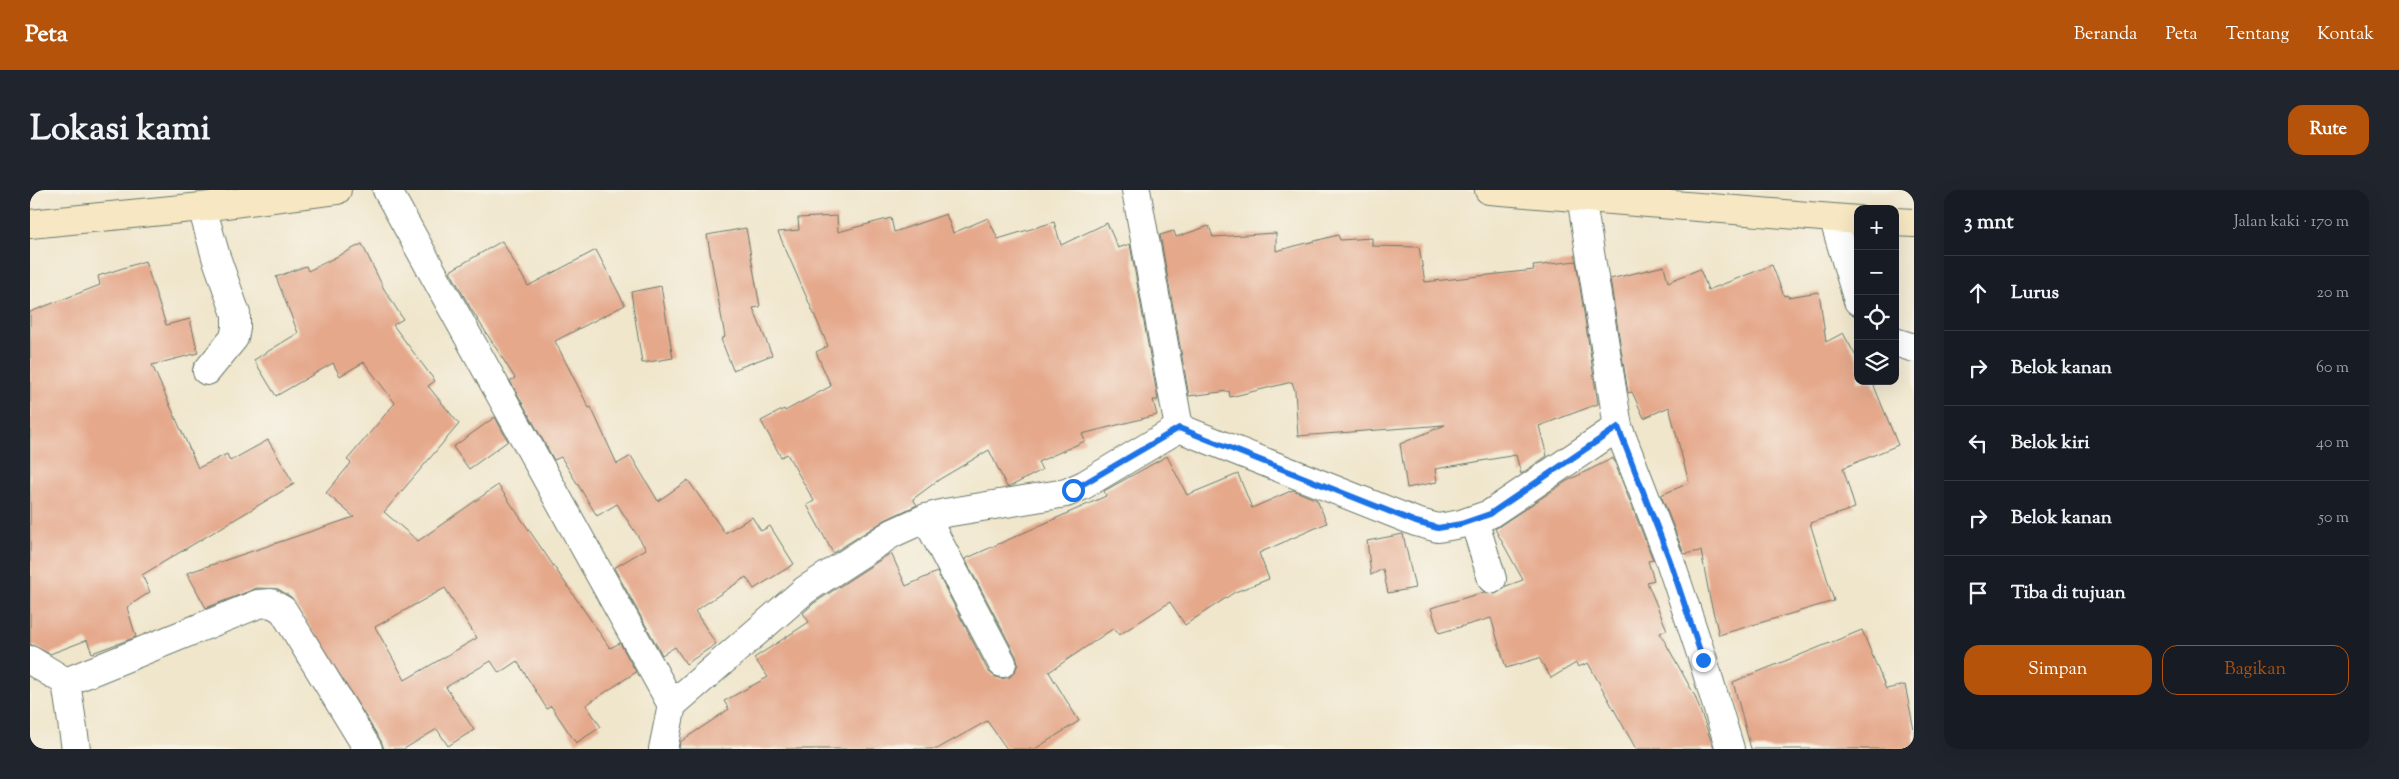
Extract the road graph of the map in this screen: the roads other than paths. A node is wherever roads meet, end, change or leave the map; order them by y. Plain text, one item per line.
1 (337, 190) edge
2 (387, 190) edge
3 (1136, 190) edge
4 (1489, 190) edge
5 (1581, 194) edge
6 (202, 207) junction
7 (1846, 220) edge
8 (1899, 222) edge
9 (1914, 222) edge
10 (30, 224) edge
11 (1857, 295) edge
12 (1899, 343) edge
13 (1914, 348) edge
14 (207, 371) dead end
15 (1618, 427) junction
16 (1179, 428) junction
17 (926, 518) junction
18 (1474, 520) junction
19 (1492, 579) dead end
20 (30, 660) edge
21 (1002, 663) dead end
22 (66, 682) junction
23 (672, 705) junction
24 (76, 749) edge
25 (368, 749) edge
26 (663, 749) edge
27 (1730, 749) edge

1 - 6 main road
2 - 23 street
3 - 16 street
4 - 5 main road
5 - 7 main road
5 - 15 street
6 - 10 main road
6 - 14 street
7 - 11 street
8 - 9 main road
12 - 13 street
15 - 18 street
15 - 27 street
16 - 17 street
16 - 18 street
17 - 21 street
17 - 23 street
18 - 19 street
20 - 22 street
22 - 24 street
22 - 25 street
23 - 26 street

